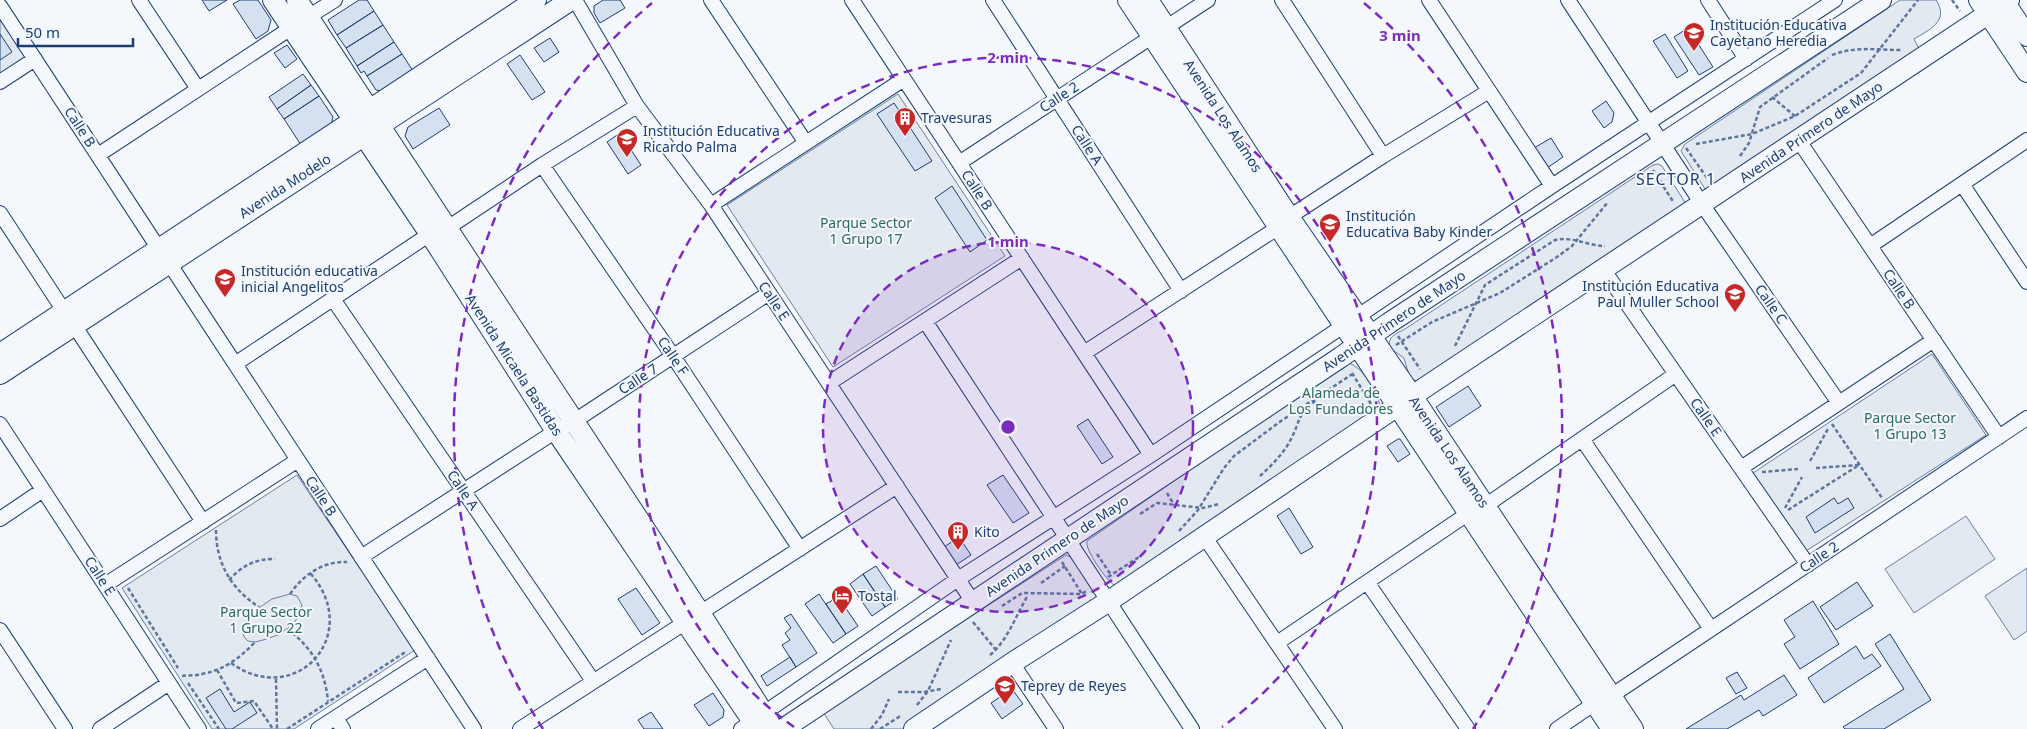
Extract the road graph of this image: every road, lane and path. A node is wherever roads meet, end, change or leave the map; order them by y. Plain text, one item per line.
1 (139, 0) edge
2 (273, 0) edge
3 (297, 0) edge
4 (336, 0) edge
5 (536, 0) edge
6 (571, 0) edge
7 (575, 0) edge
8 (711, 0) edge
9 (852, 0) edge
10 (993, 0) edge
11 (1128, 0) edge
12 (1148, 0) edge
13 (1208, 0) edge
14 (1282, 0) edge
15 (1429, 0) edge
16 (1568, 0) edge
17 (1708, 0) edge
18 (1835, 0) edge
19 (1882, 0) edge
20 (2005, 1) edge
21 (0, 6) edge
22 (1983, 7) edge
23 (300, 22) junction
24 (1159, 32) junction
25 (2027, 36) edge
26 (1902, 50) dead end
27 (35, 59) junction
28 (1746, 59) junction
29 (2027, 72) edge
30 (904, 79) junction
31 (0, 82) edge
32 (198, 89) junction
33 (1489, 91) junction
34 (1772, 97) junction
35 (1057, 99) junction
36 (637, 106) junction
37 (366, 122) junction
38 (1649, 122) junction
39 (1806, 136) junction
40 (1670, 139) junction
41 (2027, 140) edge
42 (806, 143) junction
43 (98, 155) junction
44 (1383, 156) junction
45 (1644, 156) junction
46 (1739, 158) dead end
47 (959, 162) junction
48 (542, 165) junction
49 (1715, 174) dead end
50 (1962, 184) junction
51 (1552, 186) junction
52 (1702, 204) junction
53 (711, 205) junction
54 (0, 213) edge
55 (1682, 217) junction
56 (1284, 222) junction
57 (438, 232) junction
58 (1606, 246) dead end
59 (1870, 246) junction
60 (164, 256) junction
61 (1022, 258) junction
62 (1604, 269) junction
63 (2027, 282) edge
64 (1181, 291) junction
65 (769, 293) junction
66 (333, 299) junction
67 (69, 318) junction
68 (925, 321) junction
69 (1351, 323) junction
70 (1389, 323) junction
71 (1934, 340) junction
72 (1356, 346) junction
73 (1451, 351) dead end
74 (1084, 353) junction
75 (0, 354) edge
76 (673, 356) junction
77 (235, 364) junction
78 (0, 374) edge
79 (1676, 374) junction
80 (1353, 375) junction
81 (829, 383) junction
82 (1430, 384) junction
83 (1404, 401) junction
84 (1839, 403) junction
85 (1380, 418) junction
86 (2027, 418) edge
87 (1831, 423) junction
88 (0, 424) edge
89 (565, 426) junction
90 (1823, 428) dead end
91 (1999, 437) junction
92 (1582, 439) junction
93 (1151, 455) junction
94 (298, 460) junction
95 (1810, 462) dead end
96 (1859, 464) junction
97 (1741, 468) junction
98 (1762, 468) dead end
99 (1816, 468) dead end
100 (1798, 469) dead end
101 (1802, 477) dead end
102 (1255, 480) dead end
103 (897, 486) junction
104 (43, 490) junction
105 (464, 491) junction
106 (1883, 499) dead end
107 (1225, 500) dead end
108 (1477, 510) junction
109 (1054, 517) junction
110 (0, 519) edge
111 (1132, 519) dead end
112 (203, 522) junction
113 (208, 535) dead end
114 (1204, 536) junction
115 (1061, 544) junction
116 (800, 549) junction
117 (1096, 553) dead end
118 (275, 559) dead end
119 (357, 560) junction
120 (1808, 565) junction
121 (1065, 566) junction
122 (310, 573) junction
123 (958, 579) junction
124 (229, 580) junction
125 (136, 582) dead end
126 (1367, 582) junction
127 (1040, 583) dead end
128 (105, 585) junction
129 (290, 594) dead end
130 (1027, 597) dead end
131 (1108, 601) junction
132 (968, 605) junction
133 (259, 607) dead end
134 (693, 618) junction
135 (1711, 629) junction
136 (0, 630) edge
137 (287, 630) dead end
138 (255, 642) dead end
139 (1277, 643) junction
140 (411, 649) dead end
141 (996, 650) junction
142 (316, 658) junction
143 (428, 658) junction
144 (986, 658) dead end
145 (231, 663) junction
146 (1012, 663) junction
147 (217, 670) junction
148 (183, 676) junction
149 (276, 679) junction
150 (593, 681) junction
151 (169, 683) junction
152 (947, 685) dead end
153 (898, 692) dead end
154 (889, 699) dead end
155 (1603, 699) junction
156 (328, 702) junction
157 (340, 723) edge
158 (758, 724) edge
159 (65, 729) edge
160 (100, 729) edge
161 (199, 729) edge
162 (219, 729) edge
163 (273, 729) edge
164 (277, 729) edge
165 (287, 729) edge
166 (318, 729) edge
167 (474, 729) edge
168 (520, 729) edge
169 (783, 729) edge
170 (870, 729) edge
171 (914, 729) edge
172 (1056, 729) edge
173 (1192, 729) edge
174 (1335, 729) edge
175 (1468, 729) edge
176 (1557, 729) edge
177 (1612, 729) edge
178 (1634, 729) edge

1 - 32 street
2 - 23 main road, Avenida Micaela Bastidas
3 - 23 main road, Avenida Micaela Bastidas
4 - 23 street
5 - 37 main road, Avenida Modelo
6 - 37 main road, Avenida Modelo
7 - 36 street, Calle E
8 - 42 street
9 - 30 street, Calle B
10 - 35 street, Calle A
11 - 24 main road, Avenida Los Alamos
12 - 24 main road, Avenida Los Alamos
13 - 24 street
14 - 44 street
15 - 33 street
16 - 38 street, Calle C
17 - 28 street
18 - 28 street, Avenida Primero de Mayo
19 - 40 main road, Avenida Primero de Mayo
20 - 22 main road, Avenida Primero de Mayo
20 - 25 main road
21 - 27 street, Calle B
22 - 29 main road
22 - 39 main road, Avenida Primero de Mayo
23 - 32 street
23 - 37 main road, Avenida Micaela Bastidas
24 - 35 street, Calle 2
24 - 56 main road, Avenida Los Alamos
26 - 34 path
27 - 31 street
27 - 43 street, Calle B
28 - 38 street, Avenida Primero de Mayo
30 - 42 street
30 - 47 street, Calle B
32 - 43 street
33 - 44 street
33 - 51 street
34 - 39 path
34 - 46 path
35 - 47 street, Calle 2
35 - 64 street, Calle A
36 - 48 street
36 - 53 street, Calle E
37 - 57 main road, Avenida Micaela Bastidas
37 - 60 main road, Avenida Modelo
38 - 40 street, Calle C
38 - 51 street, Avenida Primero de Mayo
39 - 52 main road, Avenida Primero de Mayo
39 - 59 street, Calle B
40 - 45 main road, Avenida Primero de Mayo
40 - 49 path
40 - 52 street, Calle C
41 - 50 street
42 - 53 street
43 - 60 street, Calle B
44 - 56 street
45 - 55 path
45 - 70 main road, Avenida Primero de Mayo
47 - 61 street, Calle B
48 - 57 street
48 - 76 street, Calle F
50 - 59 street
50 - 63 street
51 - 69 street, Avenida Primero de Mayo
52 - 55 main road, Avenida Primero de Mayo
52 - 84 street, Calle C
53 - 65 street, Calle E
54 - 67 street
55 - 62 main road, Avenida Primero de Mayo
56 - 64 street
56 - 69 main road, Avenida Los Alamos
57 - 66 street
57 - 89 main road, Avenida Micaela Bastidas
58 - 73 path
59 - 71 street, Calle B
60 - 67 main road, Avenida Modelo
60 - 77 street, Calle B
61 - 68 street
61 - 74 street, Calle B
62 - 79 street, Calle E
62 - 82 main road, Avenida Primero de Mayo
64 - 74 street
65 - 76 street, Calle 7
65 - 81 street, Calle E
66 - 77 street
66 - 105 street, Calle A
67 - 75 main road, Avenida Modelo
67 - 78 main road, Avenida Modelo
67 - 112 street
68 - 81 street
68 - 109 street
69 - 72 main road, Avenida Los Alamos
69 - 93 street, Avenida Primero de Mayo
70 - 72 main road, Avenida Primero de Mayo
70 - 82 path
71 - 84 street
71 - 91 street, Calle B
72 - 80 path
72 - 83 main road, Avenida Los Alamos
72 - 115 main road, Avenida Primero de Mayo
74 - 93 street, Calle B
76 - 89 street, Calle 7
76 - 116 street, Calle F
77 - 94 street, Calle B
79 - 92 street
79 - 97 street, Calle E
80 - 85 path
80 - 102 path
81 - 103 street, Calle E
82 - 83 main road, Avenida Primero de Mayo
83 - 85 main road, Avenida Primero de Mayo
83 - 108 main road, Avenida Los Alamos
84 - 97 street
85 - 114 main road, Avenida Primero de Mayo
86 - 91 street, Calle 2
87 - 90 path
87 - 95 path
87 - 96 path
88 - 104 street, Calle E
89 - 105 street
89 - 134 main road, Avenida Micaela Bastidas
91 - 120 street, Calle 2
92 - 108 street
92 - 135 street
93 - 109 street, Avenida Primero de Mayo
94 - 112 street
94 - 119 street, Calle B
96 - 99 path
96 - 101 path
96 - 106 path
97 - 120 street, Calle E
98 - 100 path
103 - 116 street
103 - 123 street, Calle E
104 - 110 street
104 - 128 street, Calle E
105 - 119 street
105 - 150 street, Calle A
107 - 111 path
108 - 126 street
108 - 155 main road, Avenida Los Alamos
109 - 115 street
109 - 123 street, Avenida Primero de Mayo
112 - 128 street
113 - 124 path
114 - 131 main road, Avenida Primero de Mayo
114 - 139 street
115 - 121 path
115 - 131 street
115 - 132 main road, Avenida Primero de Mayo
116 - 134 street
117 - 131 path
118 - 124 path
119 - 122 path
119 - 143 street, Calle B
120 - 135 street, Calle 2
121 - 127 path
121 - 131 path
122 - 129 path
122 - 142 path
123 - 132 street, Calle E
123 - 158 street, Avenida Primero de Mayo
124 - 133 path
125 - 148 path
126 - 139 street
126 - 175 street
128 - 151 street, Calle E
130 - 141 path
131 - 146 main road, Avenida Primero de Mayo
131 - 173 street
132 - 141 path
132 - 169 main road, Avenida Primero de Mayo
134 - 150 street
134 - 158 main road, Avenida Micaela Bastidas
135 - 155 street, Calle 2
136 - 159 street
137 - 142 path
138 - 145 path
139 - 174 street
140 - 156 path
141 - 144 path
142 - 149 path
142 - 156 path
143 - 157 street
143 - 167 street, Calle B
145 - 147 path
145 - 149 path
146 - 171 main road, Avenida Primero de Mayo
146 - 172 street
147 - 148 path
147 - 163 path
148 - 162 path
149 - 164 path
150 - 168 street
151 - 160 street
151 - 161 street, Calle E
152 - 153 path
154 - 170 path
155 - 176 street, Calle 2
155 - 177 main road, Avenida Los Alamos
155 - 178 main road, Avenida Los Alamos
156 - 165 path
157 - 166 street

